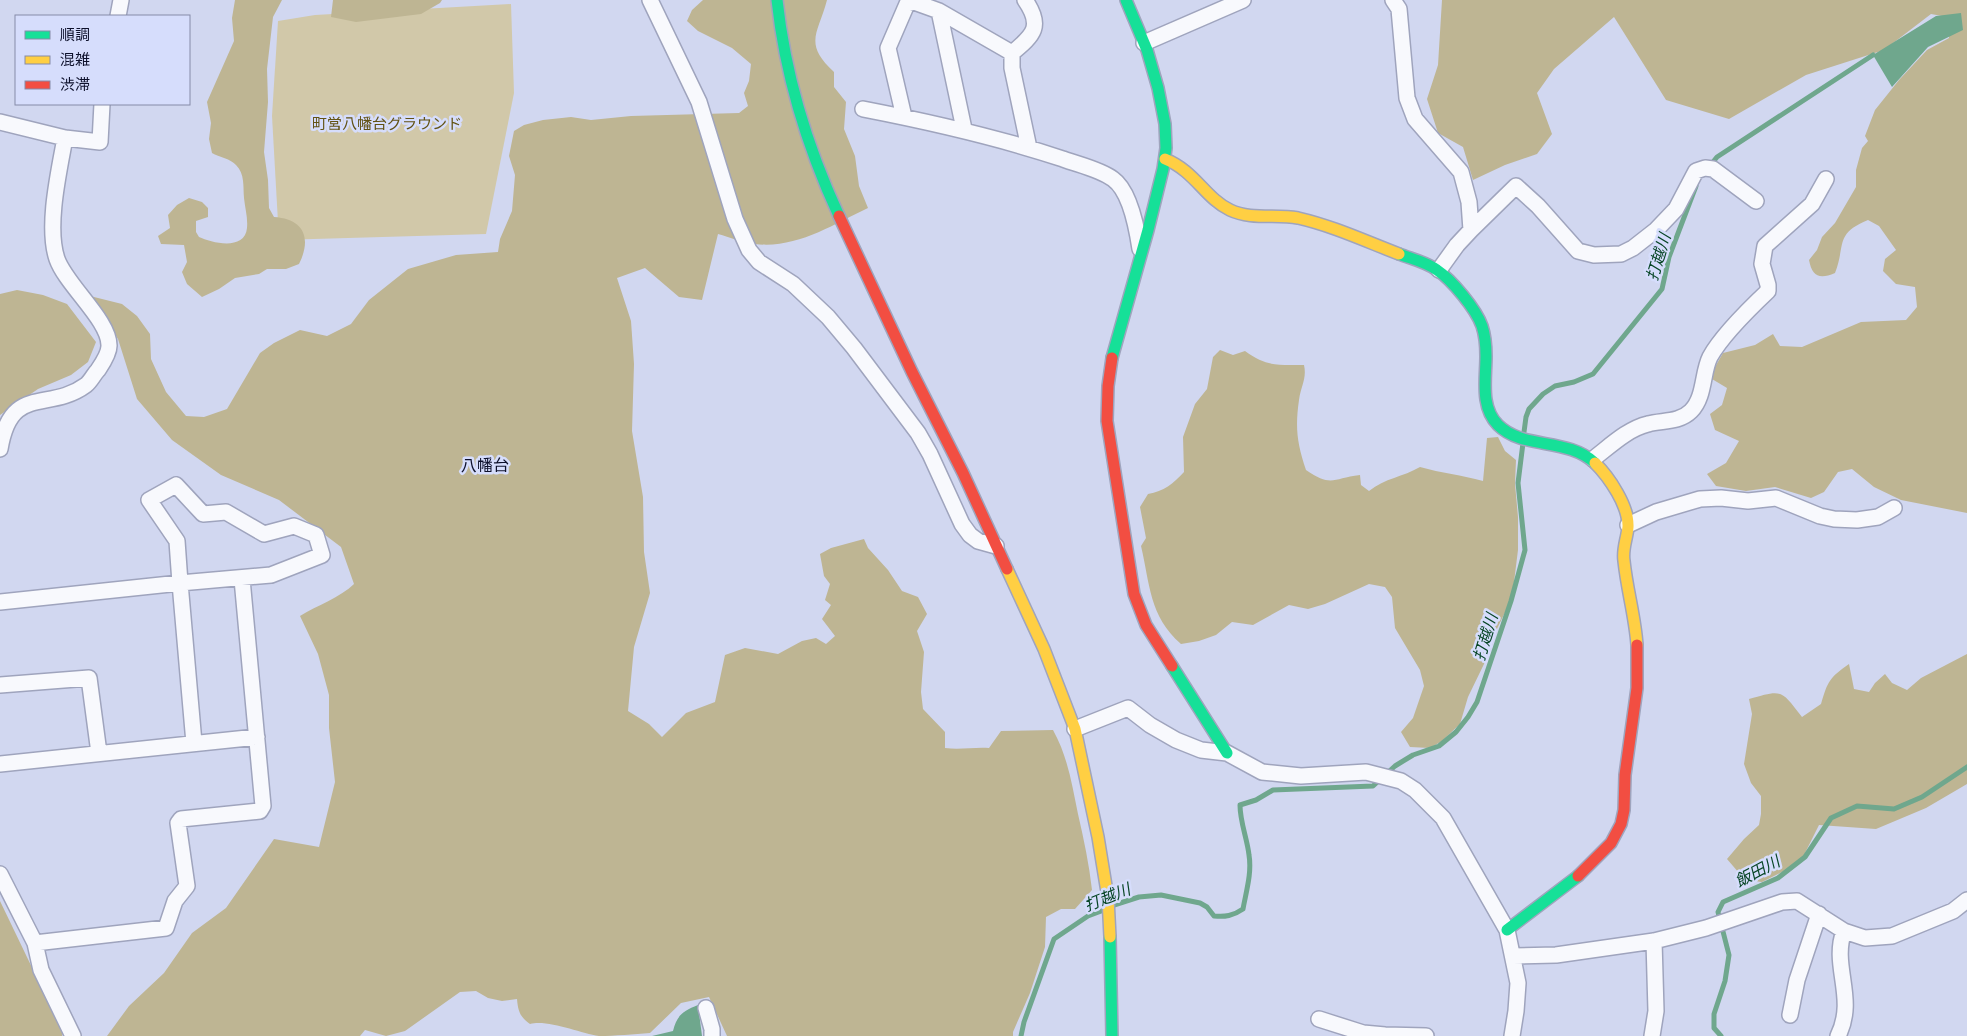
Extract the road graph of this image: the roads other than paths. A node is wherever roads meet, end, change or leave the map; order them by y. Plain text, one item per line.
1 (121, 0) edge
2 (650, 0) edge
3 (777, 0) edge
4 (1025, 0) edge
5 (1126, 0) edge
6 (1243, 0) edge
7 (1393, 0) edge
8 (940, 10) junction
9 (118, 15) edge
10 (1144, 43) junction
11 (1012, 53) junction
12 (102, 105) edge
13 (862, 109) dead end
14 (904, 117) junction
15 (0, 122) edge
16 (964, 129) junction
17 (65, 138) junction
18 (1029, 148) junction
19 (1165, 159) junction
20 (1826, 180) dead end
21 (1756, 200) dead end
22 (1471, 230) junction
23 (1142, 258) junction
24 (1439, 270) junction
25 (0, 449) edge
26 (1593, 459) junction
27 (963, 473) junction
28 (944, 483) junction
29 (1894, 508) dead end
30 (1628, 525) junction
31 (996, 546) junction
32 (242, 579) junction
33 (180, 583) junction
34 (0, 602) edge
35 (0, 685) edge
36 (1075, 729) junction
37 (257, 737) junction
38 (194, 743) junction
39 (99, 753) junction
40 (1227, 754) junction
41 (0, 764) edge
42 (0, 874) edge
43 (1967, 900) edge
44 (1819, 914) junction
45 (1507, 930) junction
46 (1844, 931) junction
47 (1654, 941) junction
48 (35, 943) junction
49 (1513, 956) junction
50 (706, 1008) dead end
51 (1790, 1014) dead end
52 (1319, 1019) dead end
53 (73, 1036) edge
54 (712, 1036) edge
55 (1112, 1036) edge
56 (1426, 1036) edge
57 (1512, 1036) edge
58 (1652, 1036) edge
59 (1838, 1036) edge

1 - 9 street
2 - 28 street
3 - 27 street
4 - 11 street
5 - 10 street
6 - 10 street
7 - 22 street
8 - 11 street
8 - 14 street
8 - 16 street
10 - 19 street
11 - 18 street
12 - 17 street
13 - 14 street
14 - 16 street
15 - 17 street
16 - 18 street
17 - 25 street
18 - 23 street
19 - 23 street
19 - 24 street
20 - 26 street
21 - 22 street
22 - 24 street
23 - 40 street
24 - 26 street
26 - 30 street
27 - 28 street
27 - 31 street
28 - 31 street
29 - 30 street
30 - 45 street
31 - 36 street
32 - 33 street
32 - 33 street
32 - 37 street
33 - 34 street
33 - 38 street
35 - 39 street
36 - 40 street
36 - 55 street
37 - 38 street
37 - 48 street
38 - 39 street
39 - 41 street
40 - 45 street
42 - 48 street
43 - 46 street
44 - 46 street
44 - 47 street
44 - 51 street
45 - 49 street
46 - 59 street
47 - 49 street
47 - 58 street
48 - 53 street
49 - 57 street
50 - 54 street
52 - 56 street

